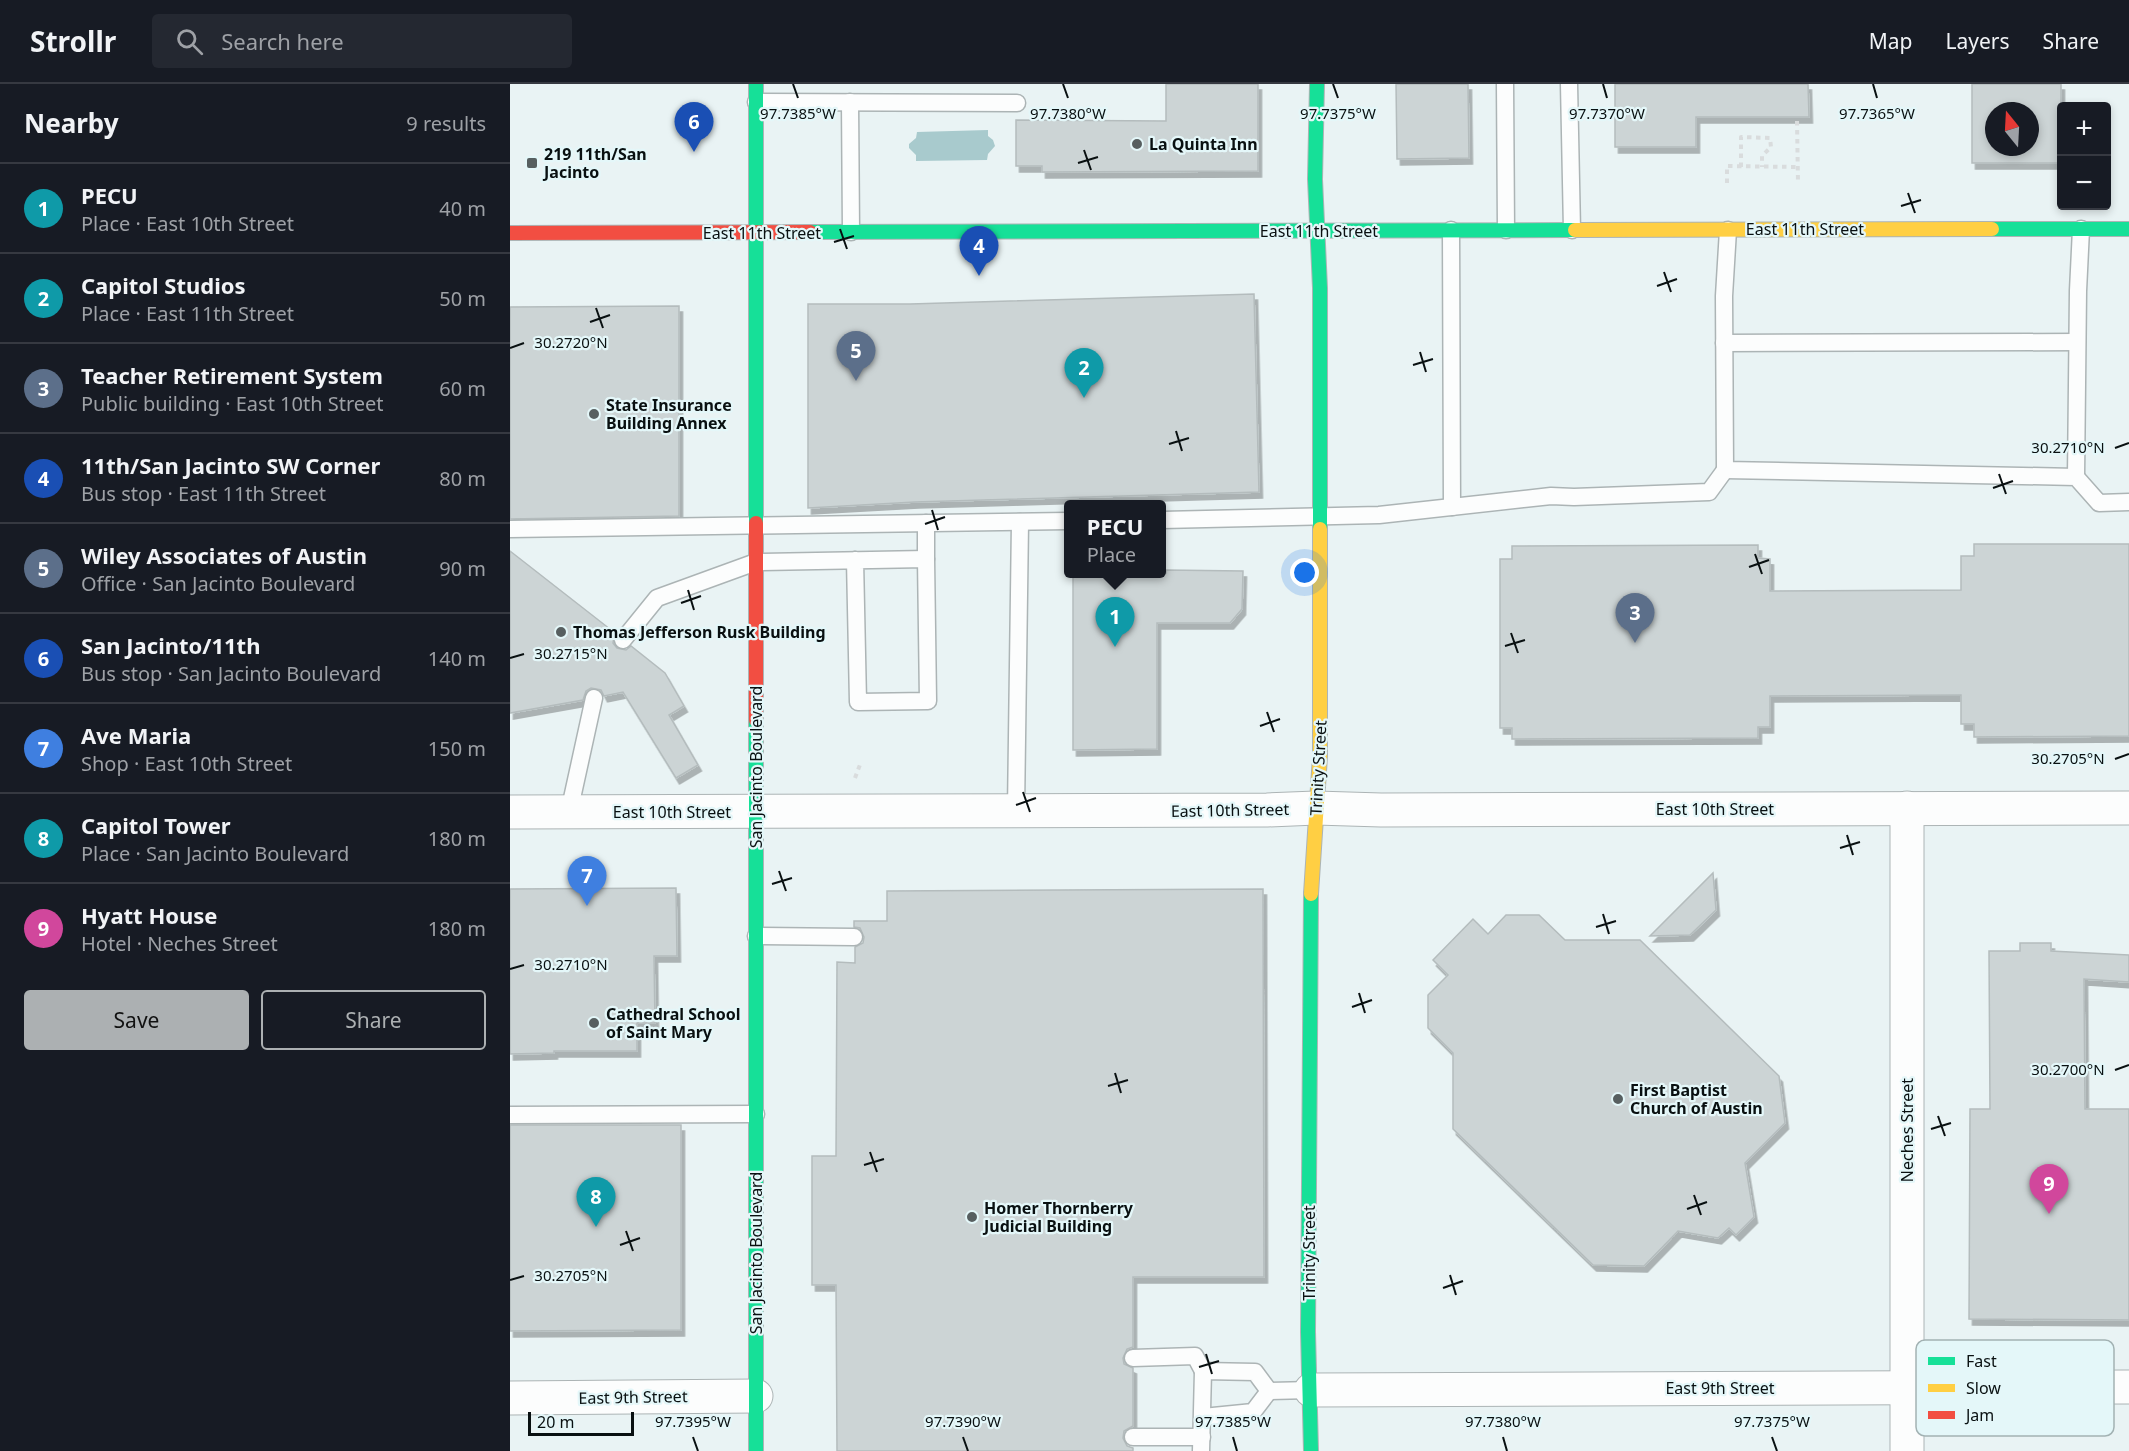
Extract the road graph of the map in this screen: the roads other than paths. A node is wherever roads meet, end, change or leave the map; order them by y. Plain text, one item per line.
1 (756, 84) edge
2 (1317, 84) edge
3 (1505, 84) edge
4 (1569, 84) edge
5 (756, 102) junction
6 (850, 102) junction
7 (1017, 103) dead end
8 (2081, 229) junction
9 (2129, 229) edge
10 (1451, 230) junction
11 (1506, 230) junction
12 (1572, 230) junction
13 (1728, 230) junction
14 (756, 232) junction
15 (851, 232) junction
16 (1317, 232) junction
17 (510, 233) edge
18 (2077, 342) junction
19 (1724, 343) junction
20 (1725, 470) junction
21 (2076, 477) junction
22 (2129, 502) edge
23 (1452, 507) junction
24 (1320, 516) junction
25 (1166, 520) edge
26 (1064, 521) edge
27 (1020, 522) junction
28 (926, 523) junction
29 (755, 526) junction
30 (510, 529) edge
31 (926, 559) junction
32 (855, 560) junction
33 (756, 562) junction
34 (623, 640) dead end
35 (594, 698) dead end
36 (1316, 808) junction
37 (1907, 808) junction
38 (2129, 808) edge
39 (1016, 810) junction
40 (510, 812) edge
41 (569, 812) junction
42 (756, 812) junction
43 (756, 936) junction
44 (855, 937) dead end
45 (756, 1114) junction
46 (510, 1115) edge
47 (1133, 1358) dead end
48 (1203, 1371) junction
49 (1907, 1387) junction
50 (1916, 1387) edge
51 (1311, 1390) junction
52 (1269, 1391) junction
53 (756, 1396) junction
54 (510, 1398) edge
55 (1203, 1417) junction
56 (1133, 1437) dead end
57 (1201, 1444) edge
58 (756, 1451) edge
59 (1311, 1451) edge
60 (1907, 1451) edge

1 - 5 main road, San Jacinto Boulevard
2 - 16 main road, Trinity Street
3 - 11 lane
4 - 12 lane
5 - 6 lane
5 - 14 main road, San Jacinto Boulevard
6 - 7 lane
6 - 15 lane
8 - 9 main road, East 11th Street
8 - 13 main road, East 11th Street
8 - 18 lane
10 - 11 main road, East 11th Street
10 - 16 main road, East 11th Street
10 - 23 lane
11 - 12 main road, East 11th Street
12 - 13 main road, East 11th Street
13 - 19 lane
14 - 15 main road, East 11th Street
14 - 17 main road, East 11th Street
14 - 29 main road, San Jacinto Boulevard
15 - 16 main road, East 11th Street
16 - 24 main road, Trinity Street
18 - 19 lane
18 - 21 lane
19 - 20 lane
20 - 21 lane
20 - 23 lane
21 - 22 lane
23 - 24 lane
24 - 25 lane
24 - 36 main road, Trinity Street
26 - 27 lane
27 - 28 lane
27 - 39 lane
28 - 29 lane
28 - 31 lane
29 - 30 lane
29 - 33 main road, San Jacinto Boulevard
31 - 32 lane
31 - 32 lane
32 - 33 lane
33 - 34 lane
33 - 42 main road, San Jacinto Boulevard
35 - 41 lane
36 - 37 street, East 10th Street
36 - 39 street, East 10th Street
36 - 51 main road, Trinity Street
37 - 38 street, East 10th Street
37 - 49 street, Neches Street
39 - 42 street, East 10th Street
40 - 41 street, East 10th Street
41 - 42 street, East 10th Street
42 - 43 main road, San Jacinto Boulevard
43 - 44 lane
43 - 45 main road, San Jacinto Boulevard
45 - 46 lane
45 - 53 main road, San Jacinto Boulevard
47 - 48 lane
48 - 52 lane
48 - 55 lane
49 - 50 street, East 9th Street
49 - 51 street, East 9th Street
49 - 60 street, Neches Street
51 - 52 lane
51 - 59 main road, Trinity Street
52 - 55 lane
53 - 54 street, East 9th Street
53 - 58 main road, San Jacinto Boulevard
55 - 57 lane
56 - 57 lane

